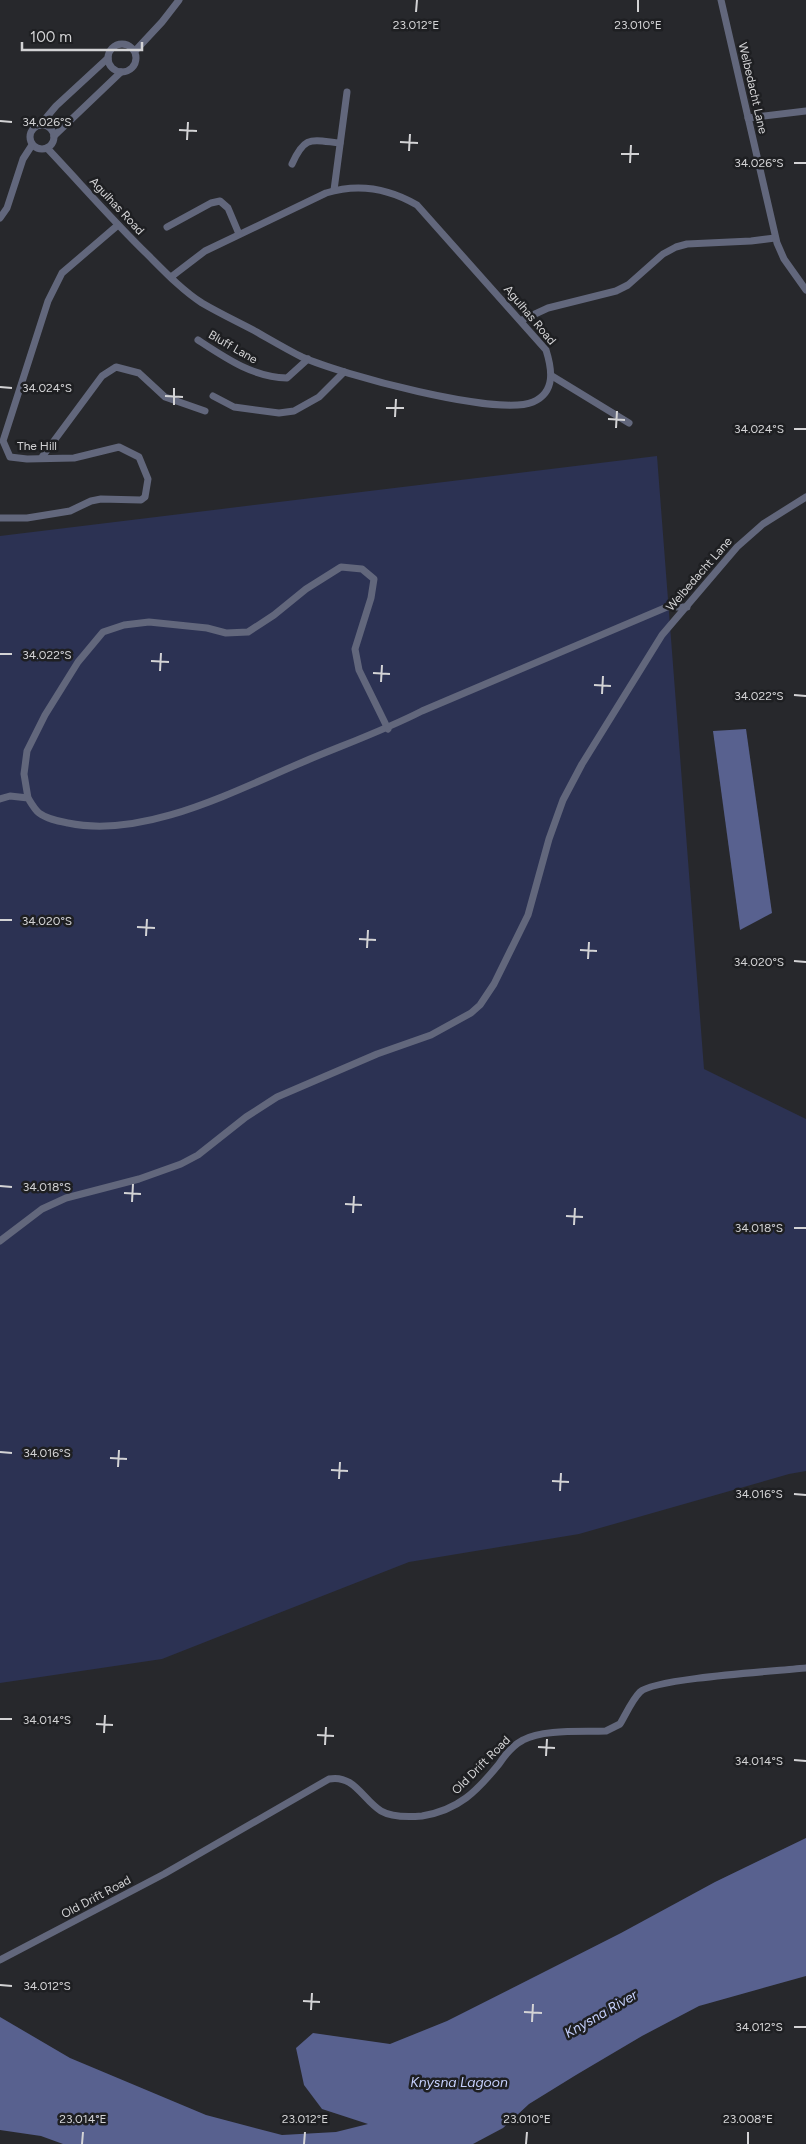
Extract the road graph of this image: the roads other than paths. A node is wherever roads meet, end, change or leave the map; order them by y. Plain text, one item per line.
1 (179, 0) edge
2 (721, 0) edge
3 (135, 51) junction
4 (108, 58) junction
5 (121, 72) junction
6 (347, 92) dead end
7 (806, 111) edge
8 (748, 118) junction
9 (40, 126) junction
10 (54, 136) junction
11 (340, 143) junction
12 (32, 145) junction
13 (48, 148) junction
14 (292, 164) dead end
15 (334, 190) junction
16 (0, 218) edge
17 (118, 225) junction
18 (167, 227) dead end
19 (239, 234) junction
20 (775, 238) junction
21 (171, 278) junction
22 (806, 290) edge
23 (522, 320) junction
24 (198, 340) dead end
25 (308, 359) junction
26 (344, 372) junction
27 (552, 376) junction
28 (213, 396) dead end
29 (204, 411) dead end
30 (629, 423) dead end
31 (42, 457) junction
32 (806, 497) edge
33 (0, 518) edge
34 (687, 607) junction
35 (388, 729) junction
36 (28, 798) junction
37 (0, 799) edge
38 (0, 1241) edge
39 (806, 1668) edge
40 (0, 1960) edge

1 - 3 street
2 - 8 street, Welbedacht Lane
3 - 4 street
3 - 5 street
4 - 5 street
4 - 9 street
5 - 10 street
6 - 11 street
7 - 8 street
8 - 20 street, Welbedacht Lane
9 - 10 street
9 - 12 street
10 - 13 street
11 - 14 street
11 - 15 street
12 - 13 street
12 - 16 street
13 - 17 street, Agulhas Road
15 - 19 street, Agulhas Road
15 - 23 street, Agulhas Road
17 - 21 street, Agulhas Road
17 - 31 street, The Hill
18 - 19 street
19 - 21 street, Agulhas Road
20 - 22 street, Welbedacht Lane
20 - 23 street
21 - 25 street, Agulhas Road
23 - 27 street, Agulhas Road
24 - 25 street, Bluff Lane
25 - 26 street, Agulhas Road
26 - 27 street, Agulhas Road
26 - 28 street
27 - 30 street
29 - 31 street
31 - 33 street, The Hill
32 - 34 street, Welbedacht Lane
34 - 35 street
34 - 38 street, Welbedacht Lane
35 - 36 street
35 - 36 street
36 - 37 street
39 - 40 street, Old Drift Road

